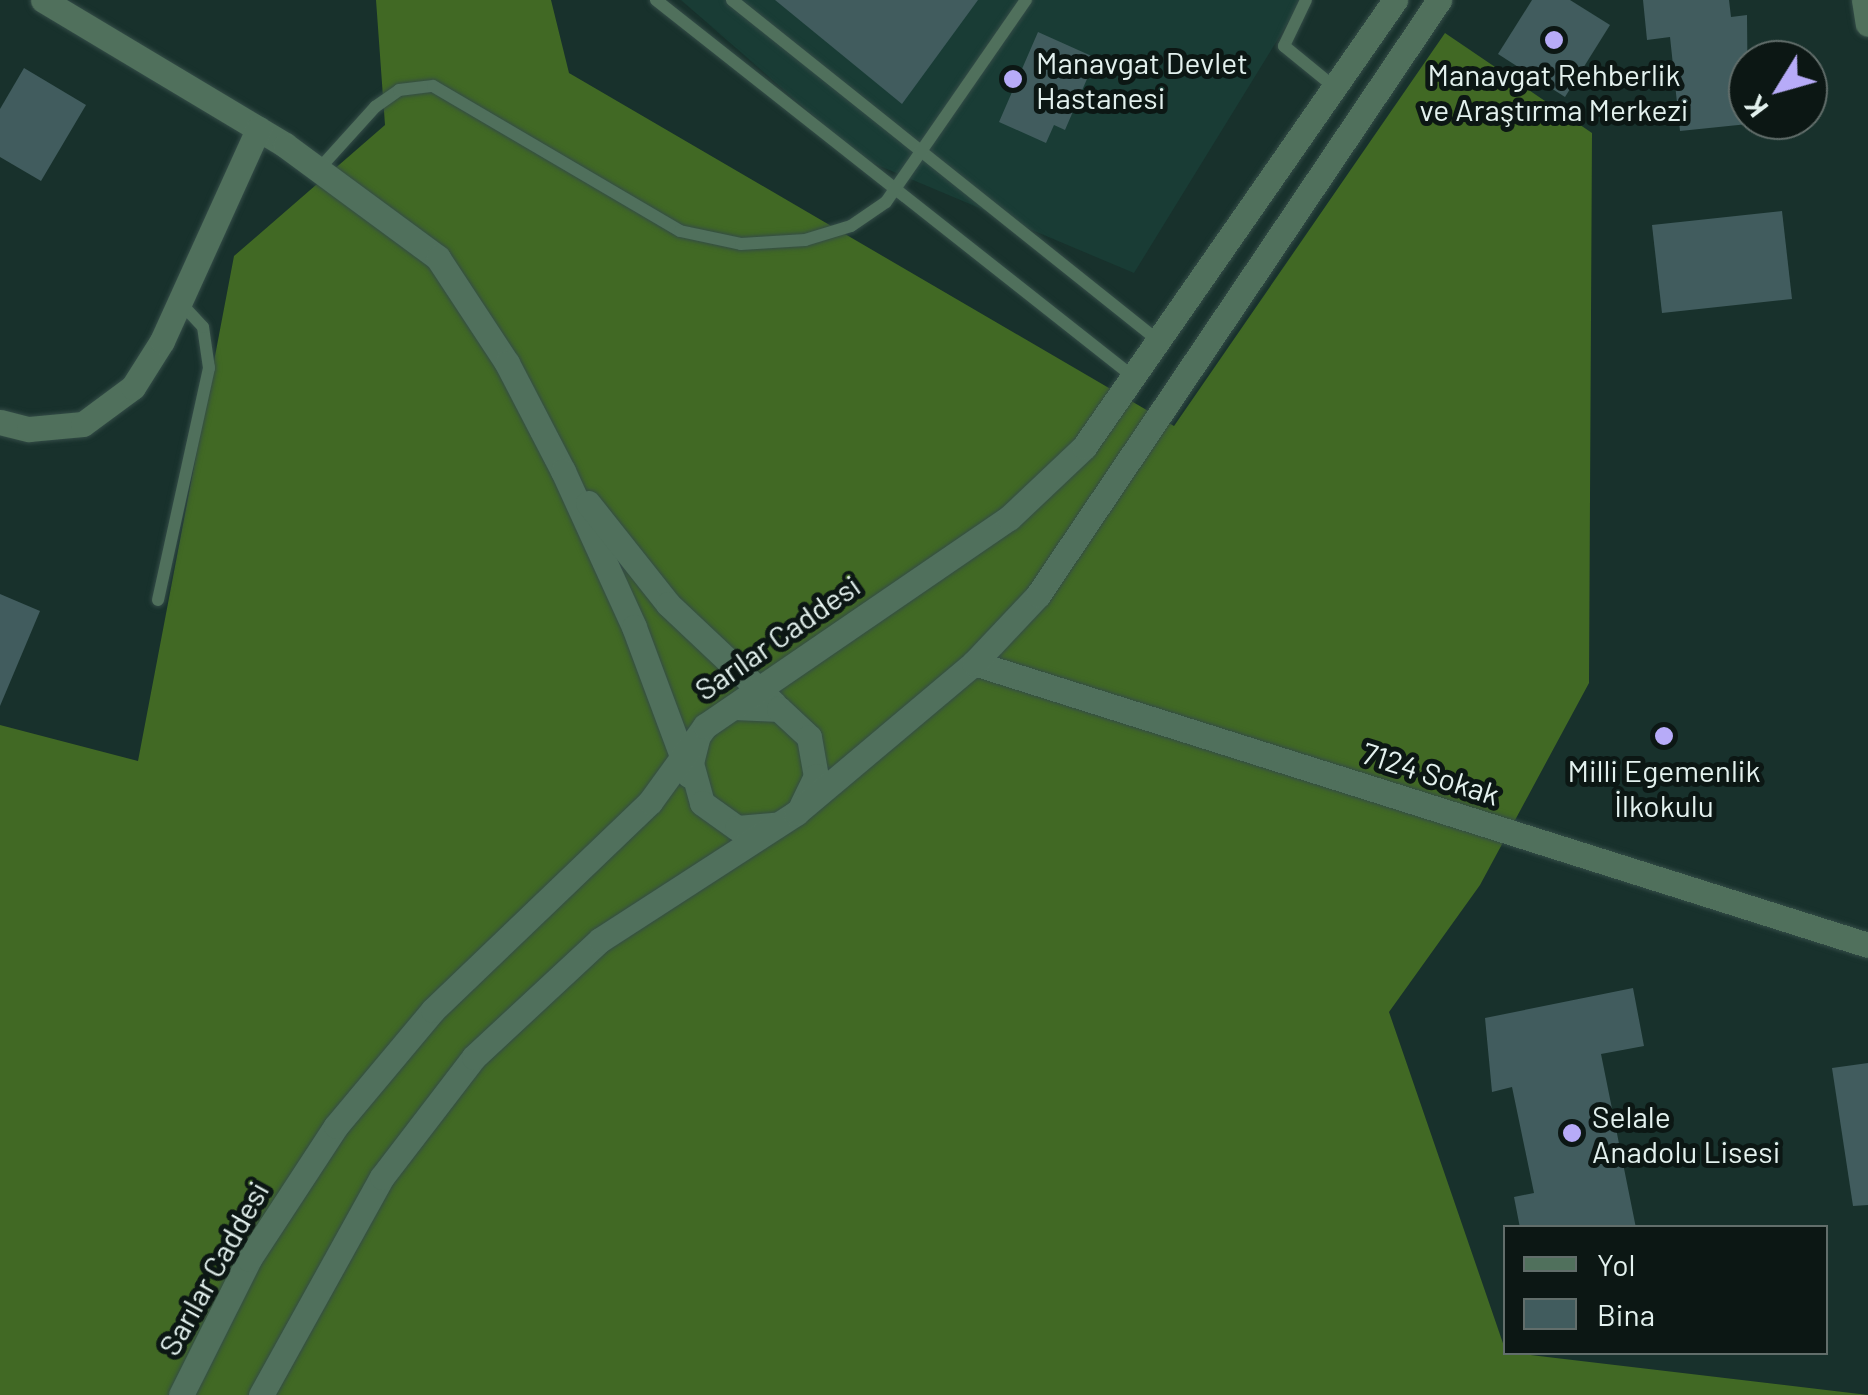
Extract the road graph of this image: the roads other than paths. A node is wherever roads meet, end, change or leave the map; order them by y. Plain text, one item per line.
1 (44, 0) edge
2 (656, 0) edge
3 (732, 0) edge
4 (1026, 0) edge
5 (1306, 0) edge
6 (1394, 0) edge
7 (1440, 0) edge
8 (1864, 0) edge
9 (1868, 24) edge
10 (1334, 86) junction
11 (258, 129) junction
12 (923, 153) junction
13 (319, 168) junction
14 (894, 191) junction
15 (180, 302) junction
16 (1162, 344) junction
17 (1136, 380) junction
18 (0, 422) edge
19 (563, 471) junction
20 (158, 600) dead end
21 (974, 663) junction
22 (757, 688) junction
23 (780, 710) junction
24 (713, 719) junction
25 (681, 752) junction
26 (693, 784) junction
27 (788, 818) junction
28 (1868, 945) edge
29 (181, 1395) edge
30 (262, 1395) edge

1 - 11 street
2 - 14 lane
3 - 12 lane
4 - 12 lane
5 - 10 lane
6 - 10 street, Sarılar Caddesi
7 - 21 street
8 - 9 street
10 - 16 street, Sarılar Caddesi
11 - 13 street
11 - 15 street
12 - 14 lane
12 - 16 lane
13 - 14 lane
13 - 19 street
14 - 17 lane
15 - 18 street
15 - 20 lane
16 - 17 street, Sarılar Caddesi
17 - 22 street, Sarılar Caddesi
19 - 22 street
19 - 25 street
21 - 27 street
21 - 28 street, 7124 Sokak
22 - 23 street
22 - 24 street, Sarılar Caddesi
23 - 24 street
23 - 27 street
24 - 25 street, Sarılar Caddesi
24 - 26 street
25 - 26 street
25 - 29 street, Sarılar Caddesi
26 - 27 street
27 - 30 street

